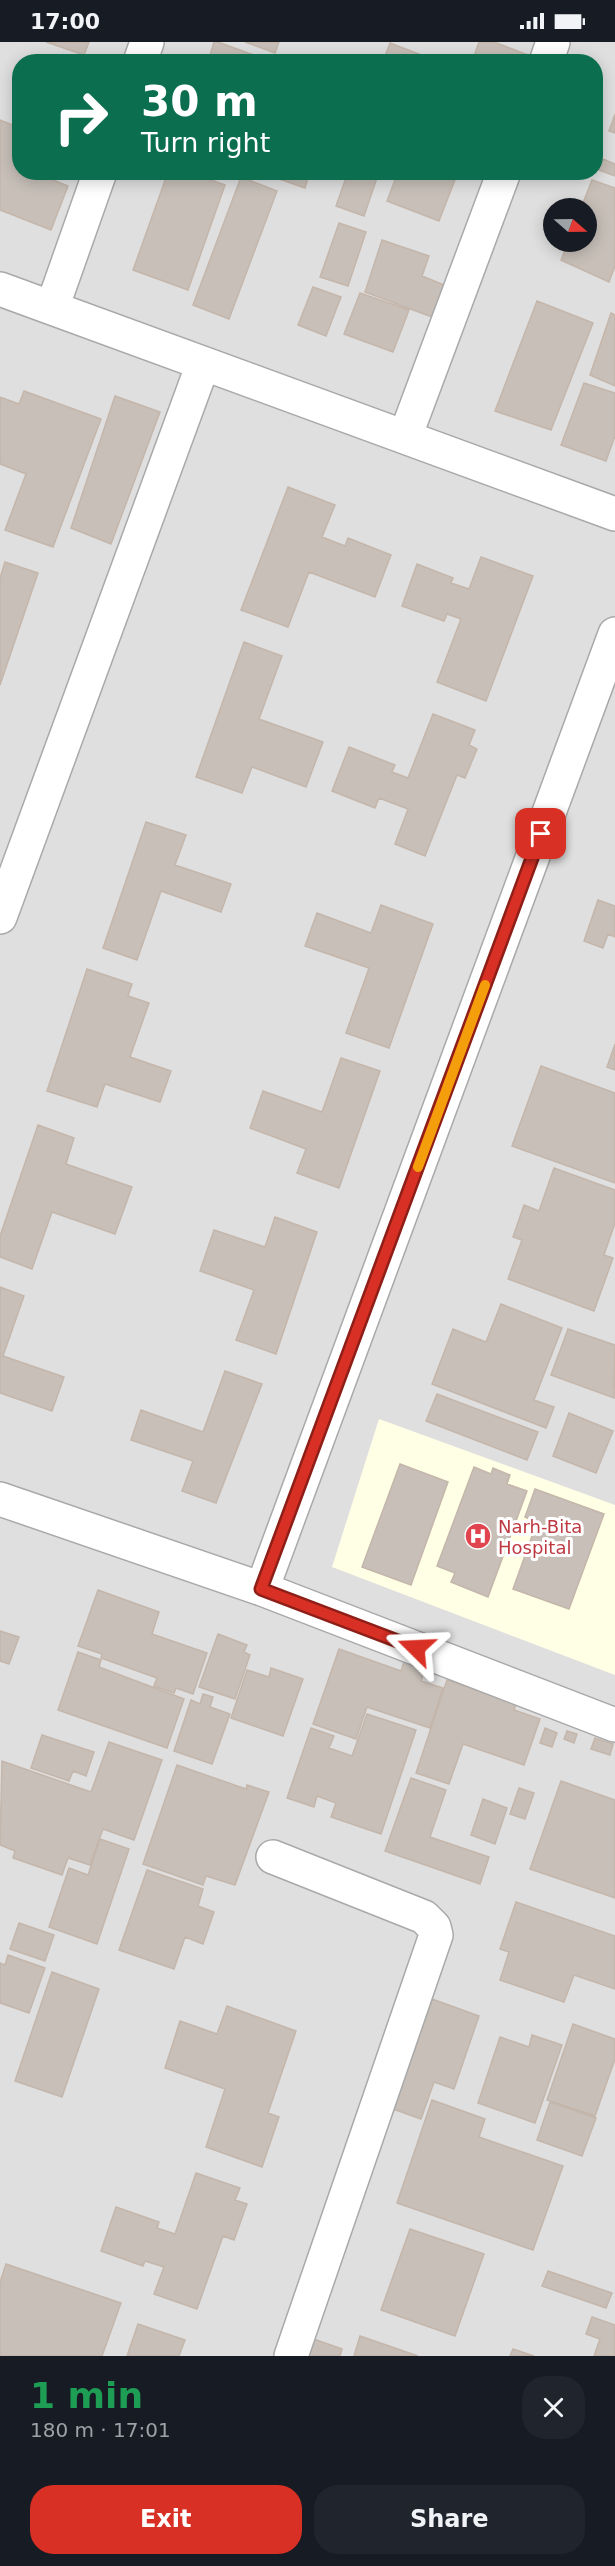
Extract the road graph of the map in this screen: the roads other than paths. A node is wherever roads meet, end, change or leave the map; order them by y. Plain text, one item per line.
1 (97, 180) edge
2 (501, 180) edge
3 (0, 289) edge
4 (52, 308) junction
5 (203, 364) junction
6 (405, 437) junction
7 (615, 514) edge
8 (615, 634) edge
9 (0, 917) edge
10 (0, 1499) edge
11 (261, 1589) junction
12 (615, 1725) edge
13 (273, 1857) dead end
14 (291, 2356) edge

1 - 4 street
2 - 6 street
3 - 4 street
4 - 5 street
5 - 6 street
5 - 9 street
6 - 7 street
8 - 11 street
10 - 11 street
11 - 12 street
13 - 14 street

